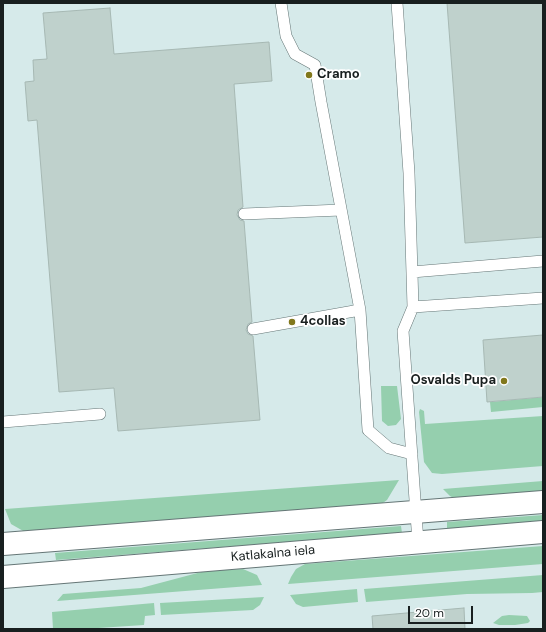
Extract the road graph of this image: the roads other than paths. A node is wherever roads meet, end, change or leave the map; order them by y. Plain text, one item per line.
1 (281, 3) edge
2 (398, 3) edge
3 (341, 210) junction
4 (244, 214) dead end
5 (543, 262) edge
6 (412, 272) junction
7 (543, 298) edge
8 (413, 307) junction
9 (360, 310) junction
10 (253, 329) dead end
11 (100, 414) dead end
12 (3, 422) edge
13 (412, 454) junction
14 (543, 502) edge
15 (417, 512) junction
16 (543, 532) edge
17 (418, 542) junction
18 (3, 544) edge
19 (3, 577) edge

1 - 3 lane
2 - 6 lane
3 - 4 lane
3 - 9 lane
5 - 6 lane
6 - 8 lane
7 - 8 lane
8 - 13 lane
9 - 10 lane
9 - 13 lane
11 - 12 lane
13 - 15 lane
14 - 15 street
15 - 17 lane
15 - 18 street
16 - 17 street, Katlakalna iela
17 - 19 street, Katlakalna iela

